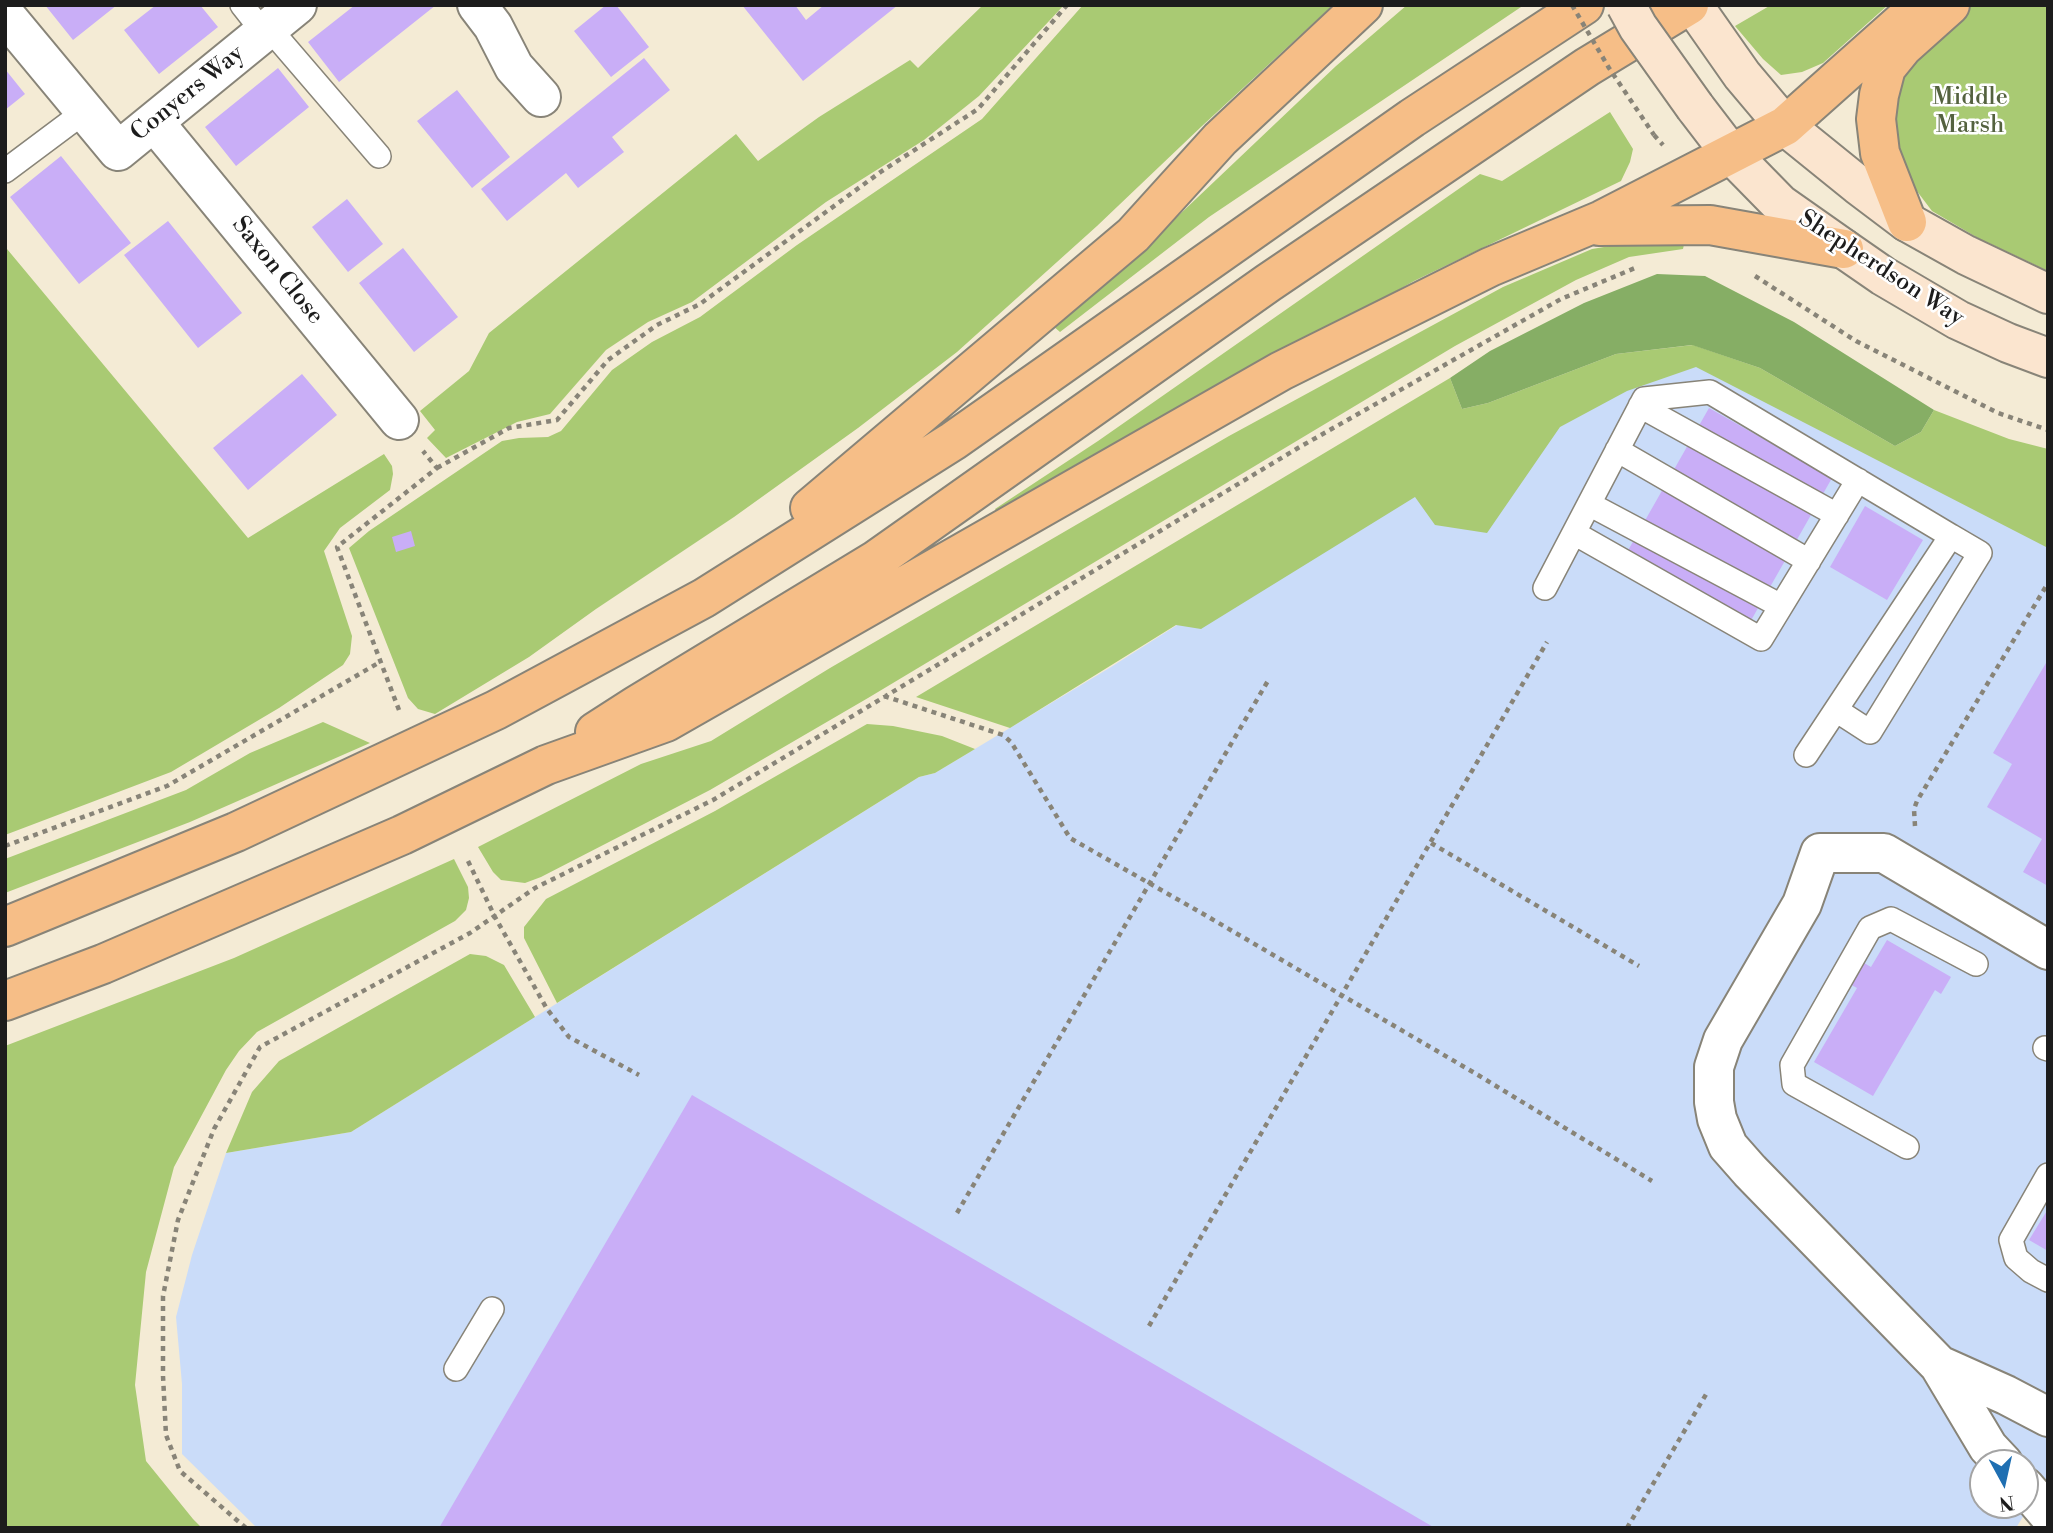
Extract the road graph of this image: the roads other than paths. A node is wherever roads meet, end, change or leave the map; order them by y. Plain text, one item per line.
1 (477, 5) edge
2 (1363, 5) edge
3 (1584, 5) edge
4 (1626, 5) edge
5 (1691, 5) edge
6 (1921, 5) edge
7 (1950, 5) edge
8 (5, 15) edge
9 (268, 18) edge
10 (541, 97) dead end
11 (84, 111) junction
12 (154, 122) junction
13 (1785, 125) junction
14 (1731, 154) junction
15 (379, 156) dead end
16 (5, 172) edge
17 (1907, 222) junction
18 (1587, 226) junction
19 (1844, 249) junction
20 (2048, 294) edge
21 (2048, 358) edge
22 (1640, 406) junction
23 (399, 420) road end
24 (1617, 450) junction
25 (1858, 480) junction
26 (1589, 504) junction
27 (1837, 515) junction
28 (1574, 533) junction
29 (1951, 536) junction
30 (1809, 561) junction
31 (1545, 588) dead end
32 (704, 598) junction
33 (1781, 606) junction
34 (1836, 710) junction
35 (1806, 755) dead end
36 (546, 765) junction
37 (5, 927) edge
38 (2048, 950) edge
39 (1976, 964) dead end
40 (5, 1001) edge
41 (1907, 1147) dead end
42 (2048, 1175) edge
43 (2048, 1280) edge
44 (492, 1309) dead end
45 (1940, 1365) junction
46 (456, 1368) dead end
47 (2048, 1417) edge
48 (1990, 1449) edge

1 - 10 street
2 - 32 highway
3 - 32 highway
4 - 14 street, Shepherdson Way, bridge
5 - 13 street
5 - 36 highway
6 - 13 highway
7 - 17 highway
8 - 11 street, Conyers Way
9 - 12 street, Conyers Way
9 - 15 lane
11 - 12 street, Conyers Way
11 - 16 lane
12 - 23 street, Saxon Close
13 - 14 highway
13 - 17 street
14 - 18 highway
14 - 19 street, Shepherdson Way
17 - 20 street
18 - 19 highway
18 - 36 highway
19 - 21 street, Shepherdson Way
22 - 24 lane
22 - 25 lane
22 - 27 lane
24 - 26 lane
24 - 30 lane
25 - 27 lane
25 - 29 lane
26 - 28 lane
26 - 33 lane
27 - 30 lane
28 - 31 lane
28 - 33 lane
29 - 34 lane
29 - 34 lane
30 - 33 lane
32 - 37 highway
34 - 35 lane
36 - 40 highway
38 - 45 street
39 - 41 lane
42 - 43 lane
44 - 46 lane
45 - 47 street
45 - 48 street

